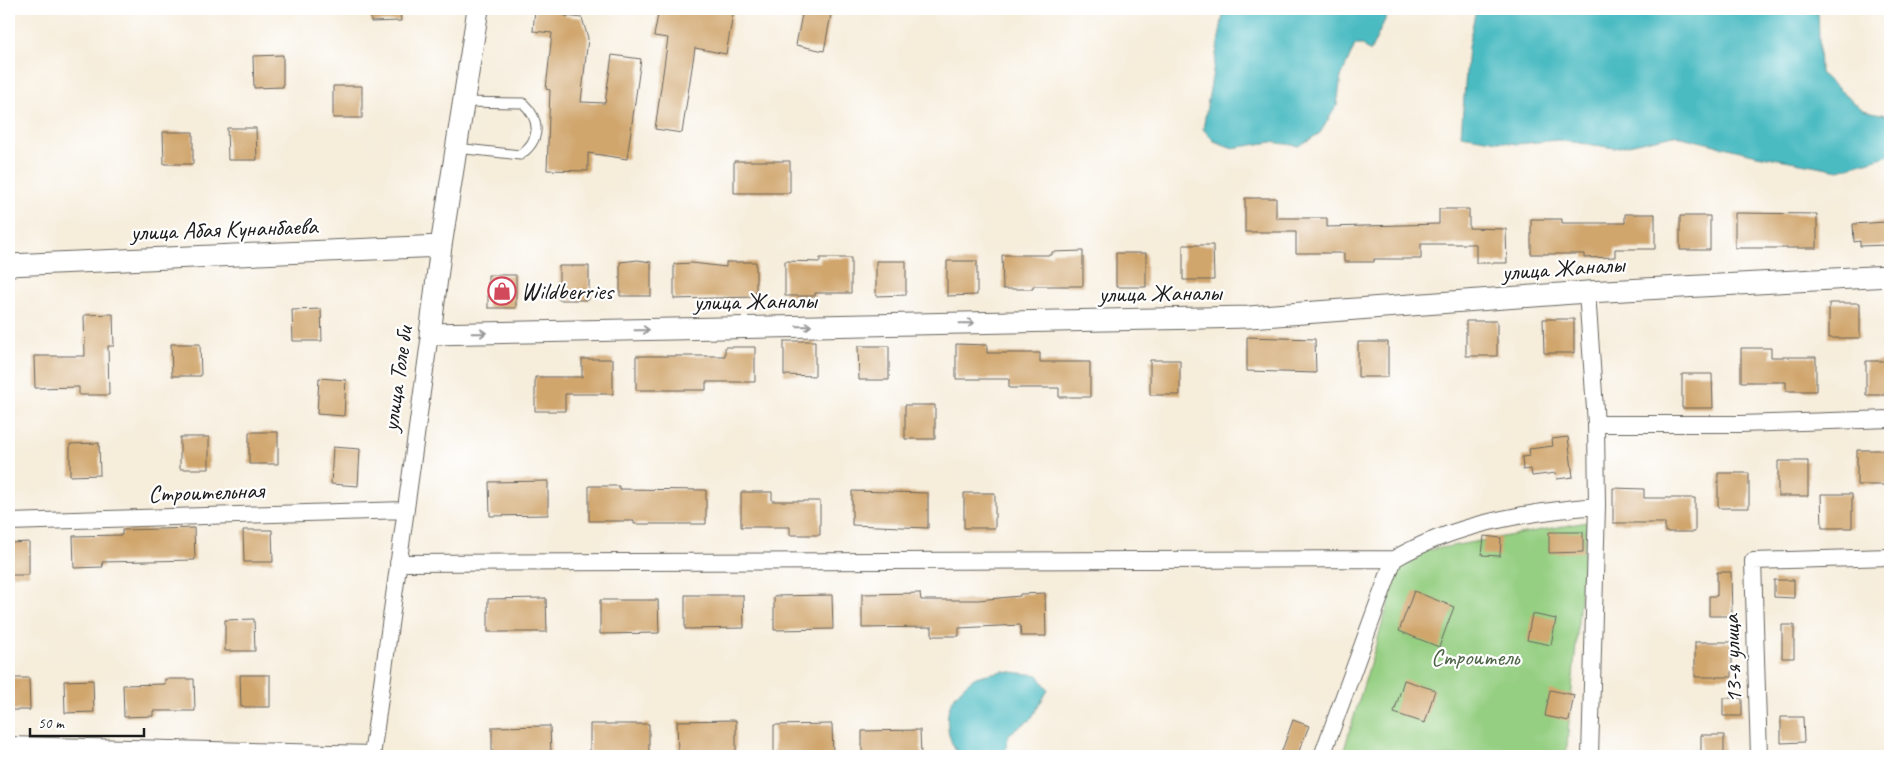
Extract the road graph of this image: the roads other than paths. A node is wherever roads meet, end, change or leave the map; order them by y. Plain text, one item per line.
1 (478, 9) edge
2 (464, 102) junction
3 (456, 148) junction
4 (441, 246) junction
5 (9, 265) edge
6 (1890, 276) edge
7 (1587, 292) junction
8 (430, 334) junction
9 (1890, 419) edge
10 (1596, 424) junction
11 (1598, 506) junction
12 (406, 510) junction
13 (9, 522) edge
14 (1890, 557) edge
15 (1394, 560) junction
16 (398, 562) junction
17 (9, 745) edge
18 (373, 755) edge
19 (1322, 756) edge
20 (1590, 756) edge
21 (1759, 756) edge

1 - 2 street, улица Толе би
2 - 3 street, улица Толе би
2 - 3 lane
3 - 4 street, улица Толе би
4 - 5 street, улица Абая Кунанбаева
4 - 8 street, улица Толе би
6 - 7 street, улица Жаналы
8 -> 7 street, улица Жаналы
7 - 10 street
8 - 12 street, улица Толе би
9 - 10 street
10 - 11 street
11 - 15 street
11 - 20 street
12 - 13 street, Строительная
12 - 16 street, улица Толе би
14 - 21 street, 13-я улица
15 - 16 street
15 - 19 street
16 - 18 street, улица Толе би
17 - 18 street

